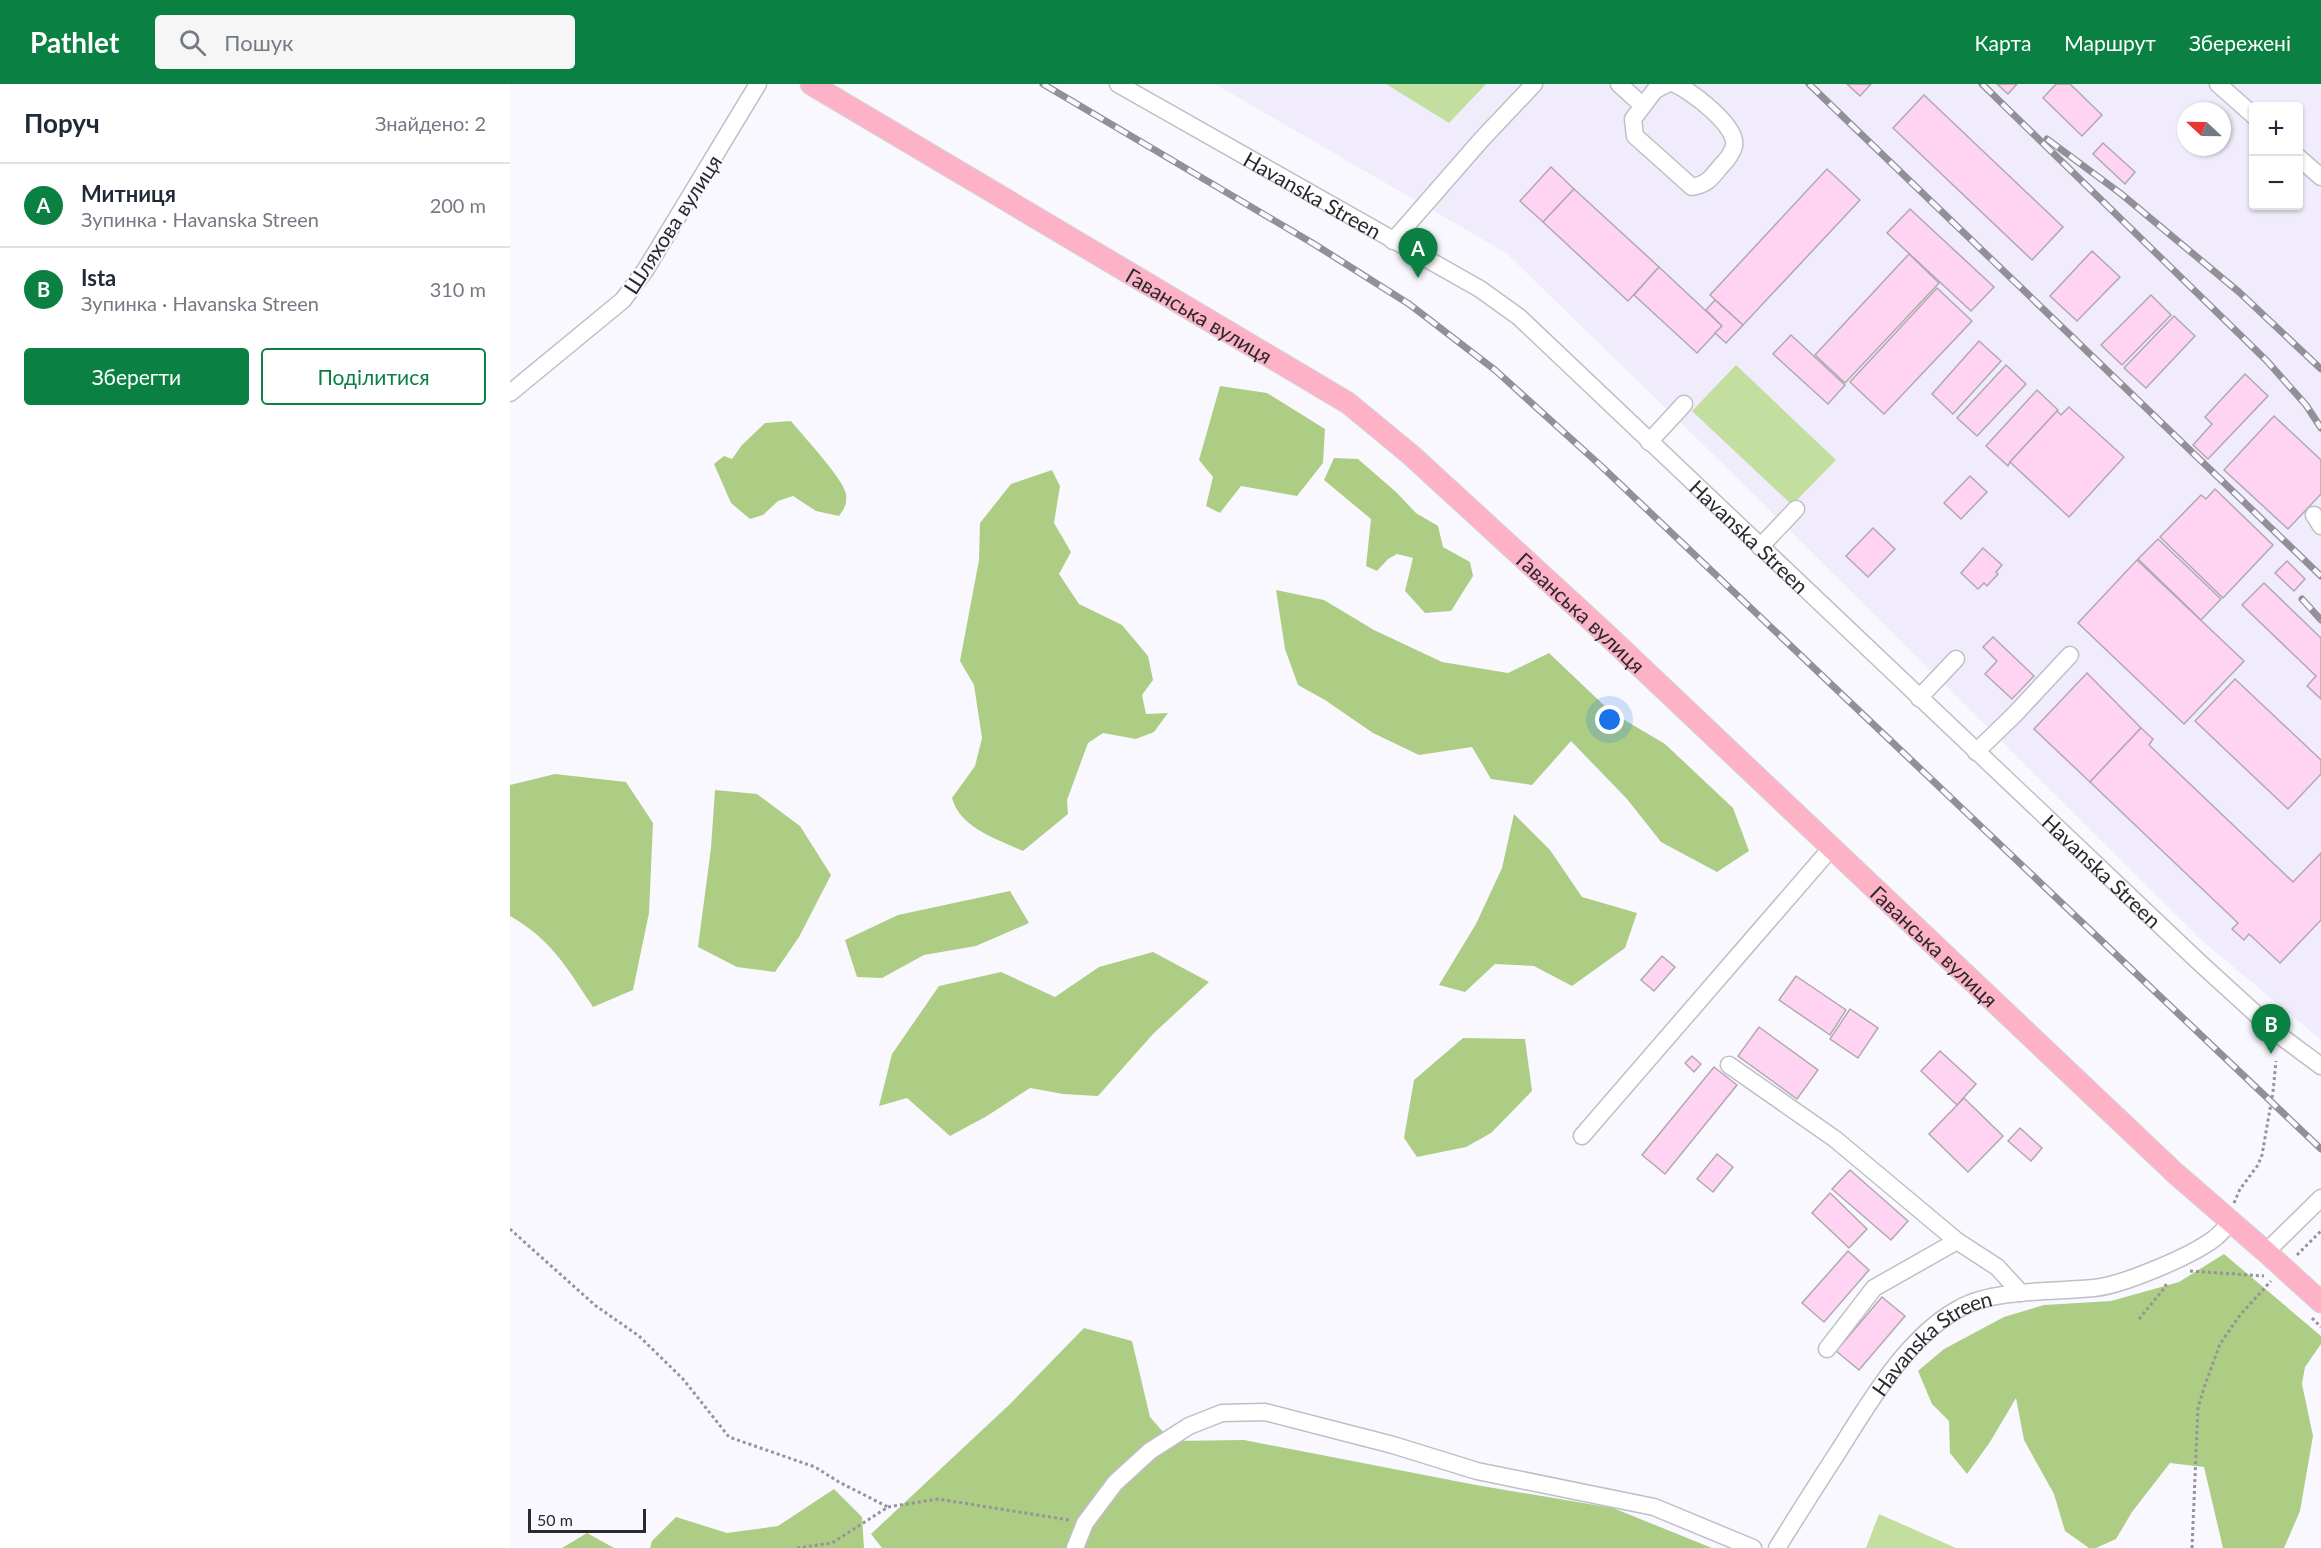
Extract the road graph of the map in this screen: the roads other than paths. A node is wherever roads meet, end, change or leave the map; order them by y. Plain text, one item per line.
1 (758, 84) edge
2 (811, 84) edge
3 (1118, 84) edge
4 (1534, 84) edge
5 (1619, 84) edge
6 (1667, 84) edge
7 (1675, 84) edge
8 (2218, 84) edge
9 (1642, 105) junction
10 (2249, 112) edge
11 (2303, 161) edge
12 (2321, 177) edge
13 (1393, 241) junction
14 (510, 393) edge
15 (1684, 404) dead end
16 (1649, 442) junction
17 (1796, 509) dead end
18 (1760, 548) junction
19 (2070, 655) dead end
20 (1956, 659) dead end
21 (1918, 698) junction
22 (1976, 752) junction
23 (1832, 847) junction
24 (1729, 1065) dead end
25 (2321, 1066) edge
26 (1582, 1136) dead end
27 (2321, 1198) edge
28 (2234, 1212) junction
29 (1957, 1241) junction
30 (2266, 1252) junction
31 (2021, 1293) junction
32 (2321, 1302) edge
33 (1827, 1349) dead end
34 (1075, 1548) edge
35 (1753, 1548) edge
36 (1777, 1548) edge

1 - 14 street, Шляхова вулиця
2 - 23 main road, Гаванська вулиця
3 - 13 street, Havanska Streen
4 - 13 street
5 - 9 street
6 - 9 street
7 - 9 street
8 - 10 street
11 - 12 street
13 - 16 street, Havanska Streen
15 - 16 street
16 - 18 street, Havanska Streen
17 - 18 street
18 - 21 street, Havanska Streen
19 - 22 street
20 - 21 street
21 - 22 street, Havanska Streen
22 - 25 street, Havanska Streen
23 - 26 street
23 - 28 main road, Гаванська вулиця
24 - 29 street
27 - 30 street
28 - 30 main road, Гаванська вулиця
28 - 31 street, Havanska Streen
29 - 31 street
29 - 33 street
30 - 32 main road
31 - 36 street, Havanska Streen
34 - 35 street

